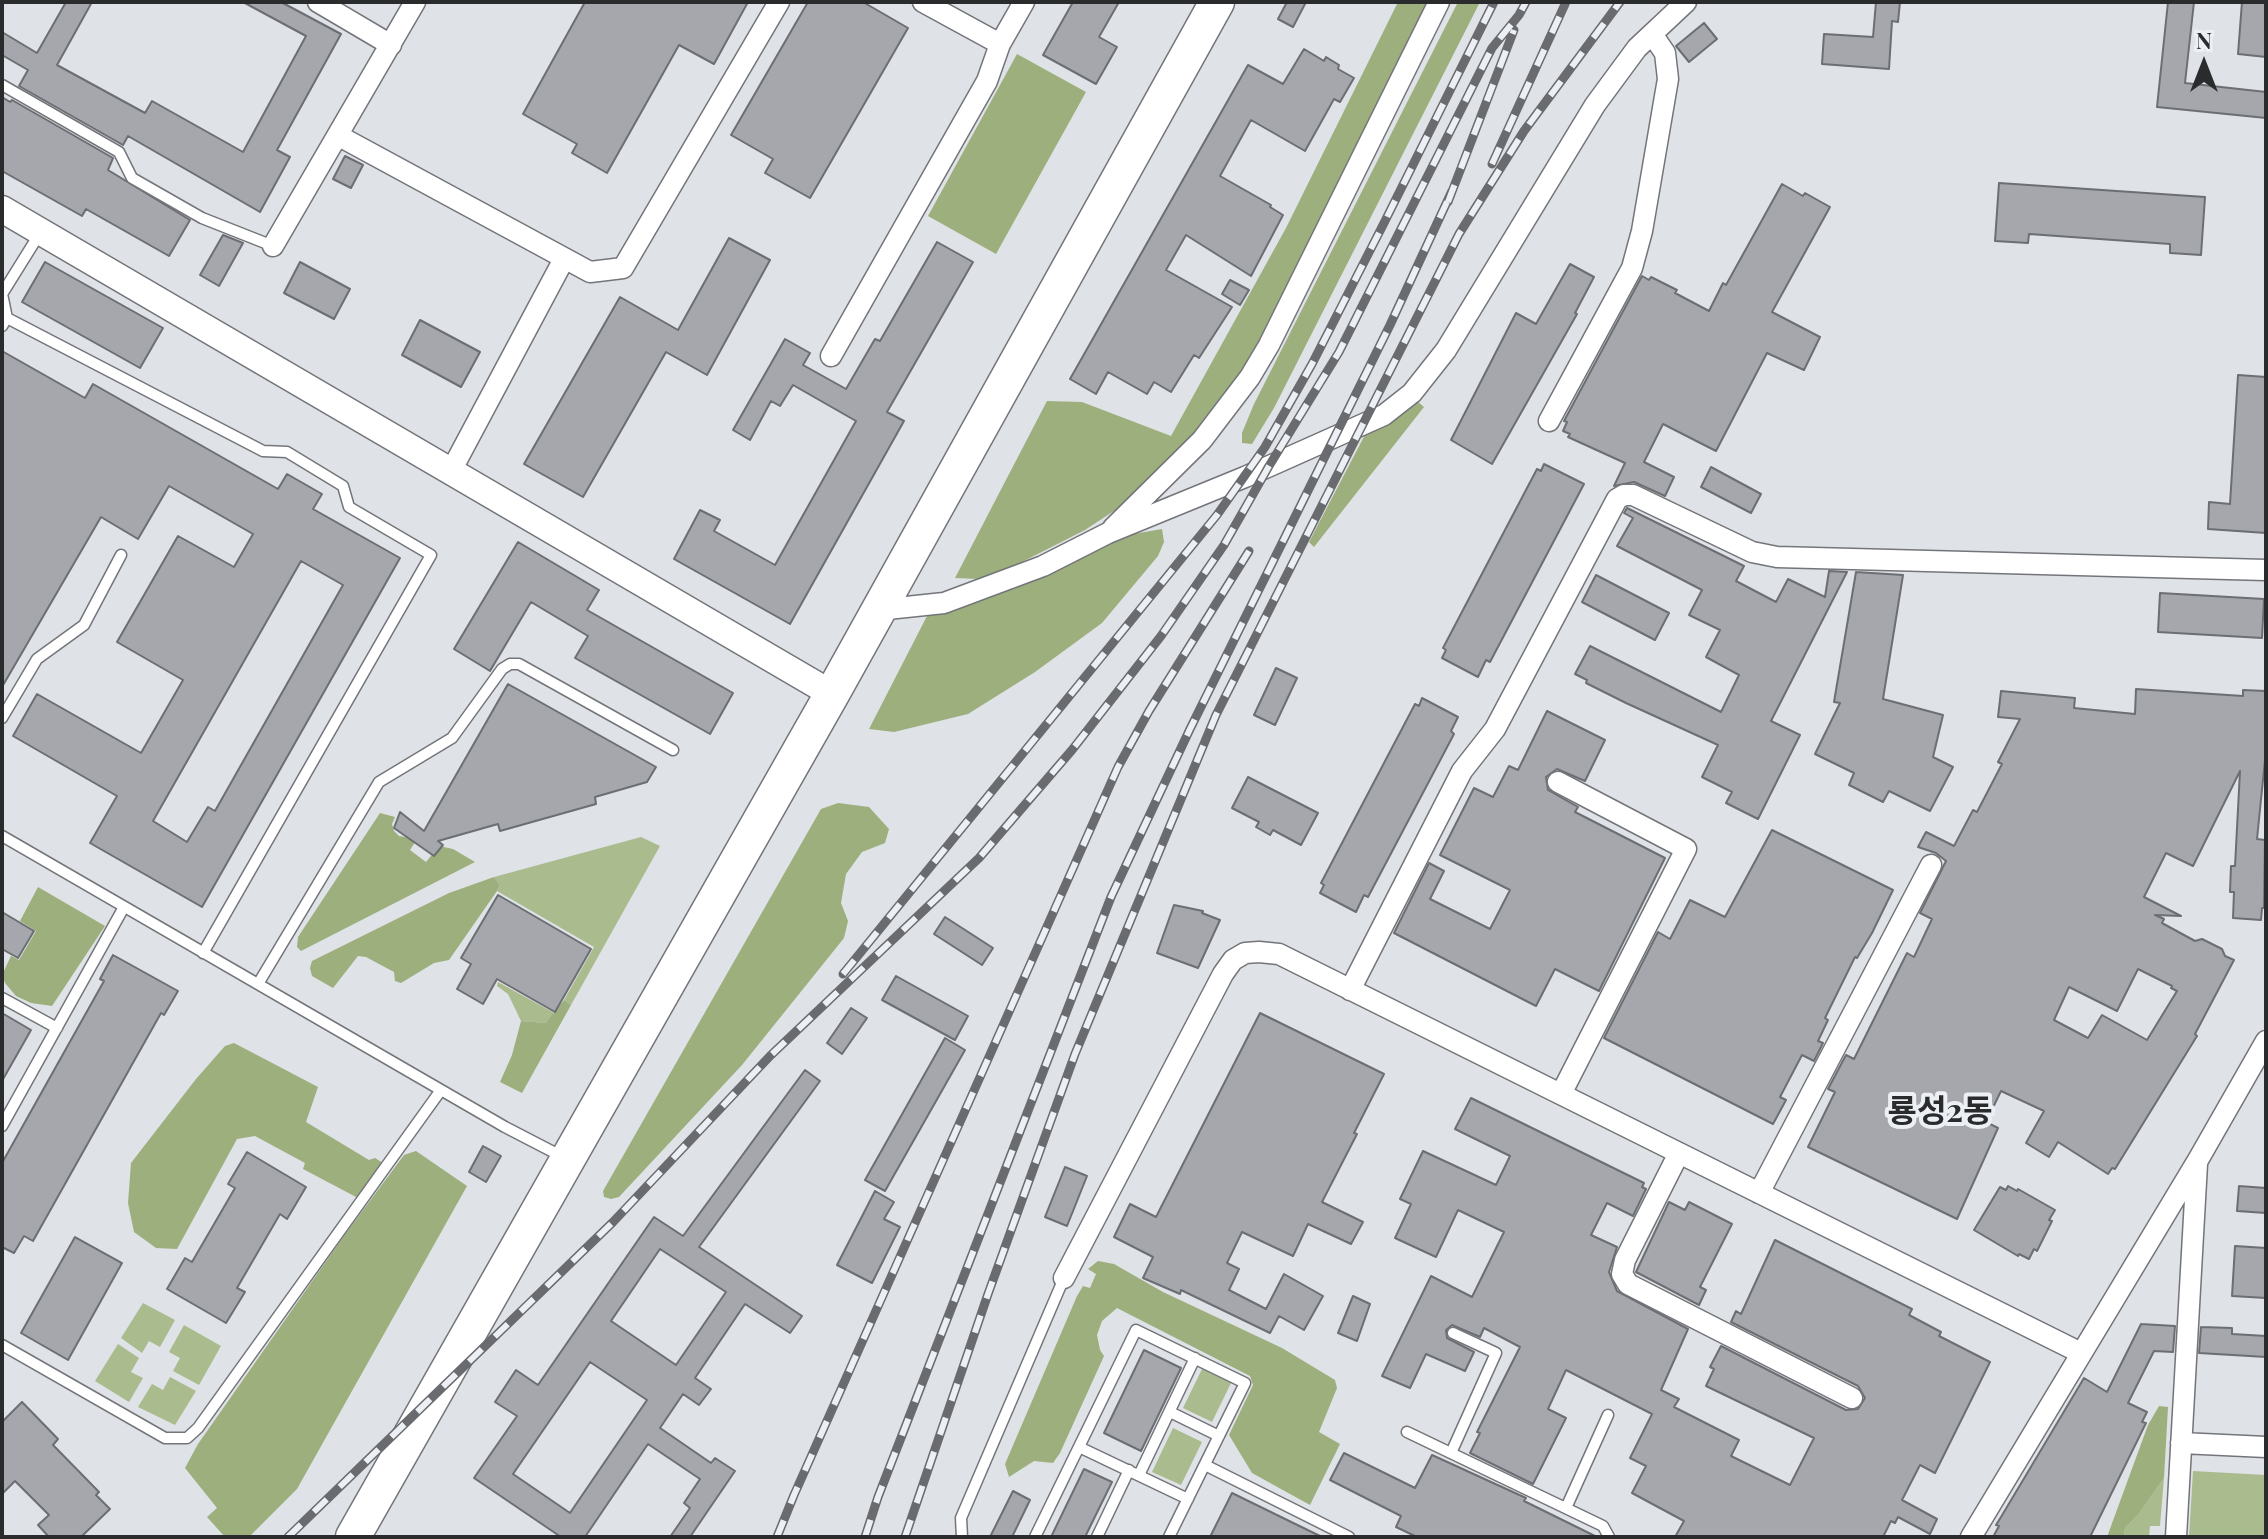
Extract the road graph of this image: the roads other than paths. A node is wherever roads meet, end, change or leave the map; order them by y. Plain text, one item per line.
1 (318, 2) edge
2 (415, 2) edge
3 (779, 2) edge
4 (923, 2) edge
5 (1024, 2) edge
6 (1217, 2) edge
7 (1439, 2) edge
8 (1686, 2) edge
9 (1652, 34) junction
10 (1000, 44) junction
11 (391, 45) junction
12 (2, 85) edge
13 (339, 136) junction
14 (2, 209) edge
15 (41, 231) junction
16 (273, 246) joint
17 (564, 259) junction
18 (4, 322) edge
19 (831, 356) dead end
20 (1549, 421) dead end
21 (451, 471) junction
22 (1108, 533) junction
23 (121, 555) dead end
24 (2266, 570) edge
25 (878, 610) junction
26 (832, 694) junction
27 (2, 718) edge
28 (673, 750) dead end
29 (1558, 782) dead end
30 (2, 836) edge
31 (1931, 865) dead end
32 (124, 907) junction
33 (203, 953) junction
34 (258, 984) junction
35 (1350, 990) junction
36 (2, 998) edge
37 (57, 1028) junction
38 (2266, 1041) edge
39 (441, 1090) junction
40 (1561, 1094) junction
41 (2, 1126) edge
42 (1679, 1153) junction
43 (568, 1159) junction
44 (2198, 1160) junction
45 (1759, 1193) junction
46 (1064, 1278) joint
47 (1453, 1333) dead end
48 (2, 1345) edge
49 (2081, 1353) junction
50 (1195, 1358) junction
51 (1852, 1398) dead end
52 (1170, 1412) junction
53 (1608, 1415) dead end
54 (1407, 1432) dead end
55 (1219, 1436) junction
56 (2181, 1443) junction
57 (1079, 1447) junction
58 (2266, 1447) edge
59 (1451, 1453) junction
60 (1205, 1465) junction
61 (1134, 1473) junction
62 (1188, 1499) junction
63 (1566, 1508) junction
64 (353, 1537) edge
65 (962, 1537) edge
66 (1035, 1537) edge
67 (1097, 1537) edge
68 (1169, 1537) edge
69 (1349, 1537) edge
70 (1609, 1537) edge
71 (1971, 1537) edge
72 (2176, 1537) edge

1 - 11 street
2 - 11 street
3 - 17 street
4 - 10 street
5 - 10 street
6 - 25 main road
7 - 22 street
8 - 9 street
9 - 20 street
9 - 22 street
10 - 19 street
11 - 13 street
12 - 16 lane
13 - 16 street
13 - 17 street
14 - 15 street
15 - 18 lane
15 - 21 street
17 - 21 street
18 - 33 lane
21 - 26 street
22 - 25 street
23 - 27 lane
24 - 35 street
25 - 26 main road
26 - 43 main road
28 - 34 lane
29 - 40 street
30 - 32 lane
31 - 45 street
32 - 33 lane
32 - 37 lane
33 - 34 lane
34 - 39 lane
35 - 40 street
35 - 46 street
36 - 37 lane
37 - 41 lane
38 - 44 street
39 - 43 lane
39 - 48 lane
40 - 42 street
42 - 45 street
42 - 51 street
43 - 64 main road
44 - 49 street
44 - 56 street
45 - 49 street
46 - 65 lane
47 - 59 lane
49 - 71 street
50 - 52 lane
50 - 55 lane
50 - 57 lane
52 - 55 lane
52 - 61 lane
53 - 63 lane
54 - 59 lane
55 - 60 lane
56 - 58 street
56 - 72 street
57 - 61 lane
57 - 66 lane
59 - 63 lane
60 - 62 lane
60 - 69 lane
61 - 62 lane
61 - 67 lane
62 - 68 lane
63 - 70 lane

